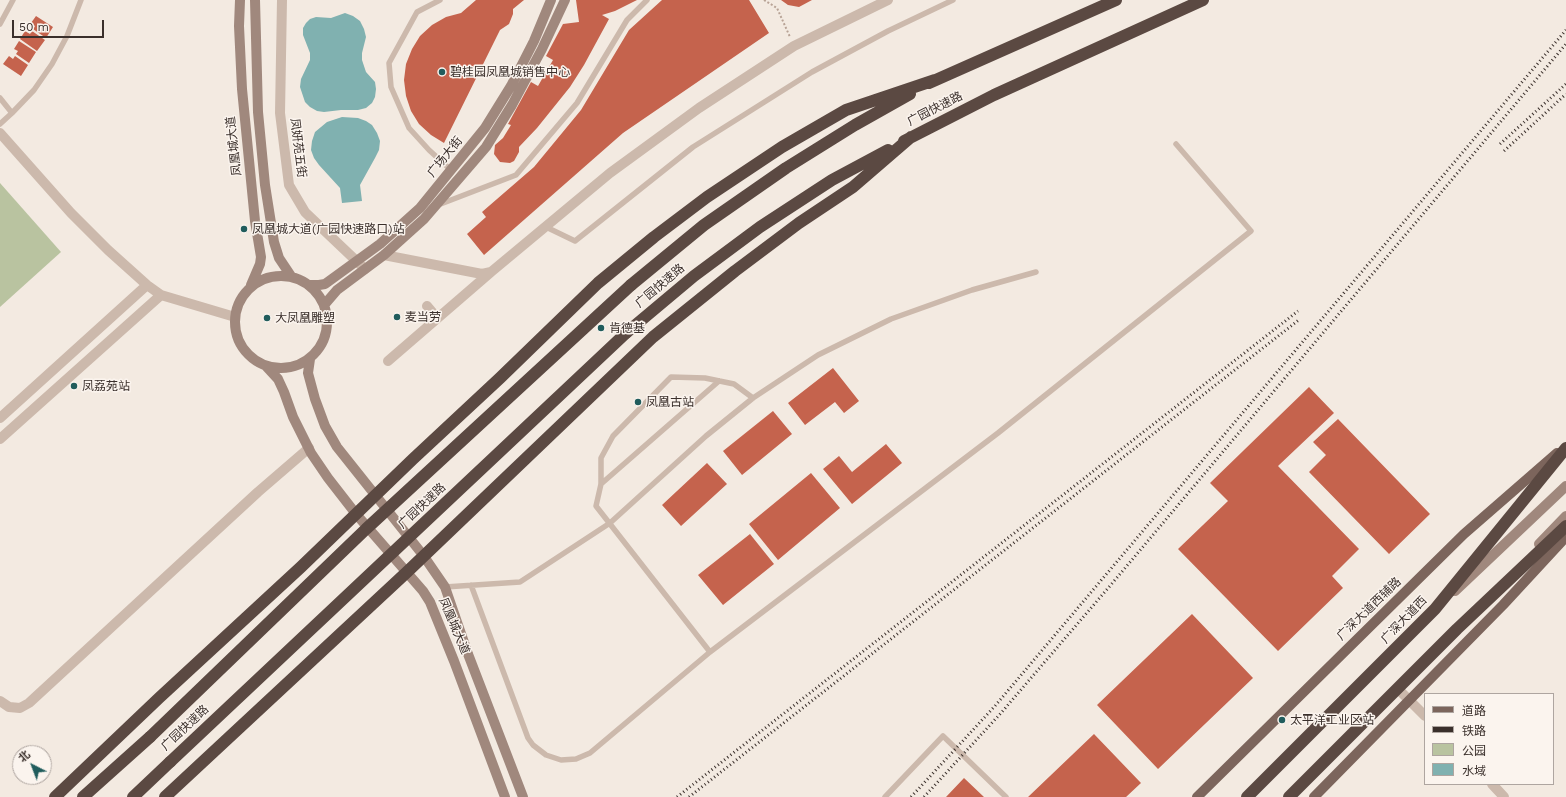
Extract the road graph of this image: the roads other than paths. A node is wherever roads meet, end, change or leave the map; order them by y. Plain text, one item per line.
1 (14, 0) edge
2 (81, 0) edge
3 (240, 0) edge
4 (255, 0) edge
5 (282, 0) edge
6 (440, 0) edge
7 (551, 0) edge
8 (565, 0) edge
9 (647, 0) edge
10 (888, 0) edge
11 (953, 0) edge
12 (1116, 0) edge
13 (1203, 0) edge
14 (0, 24) edge
15 (935, 80) junction
16 (0, 98) edge
17 (12, 113) junction
18 (0, 124) edge
19 (0, 132) edge
20 (911, 137) junction
21 (1176, 144) dead end
22 (451, 170) junction
23 (436, 206) junction
24 (546, 227) junction
25 (384, 255) junction
26 (357, 260) junction
27 (365, 270) junction
28 (492, 272) junction
29 (1036, 272) dead end
30 (291, 276) junction
31 (146, 285) junction
32 (310, 285) junction
33 (250, 287) junction
34 (161, 295) junction
35 (325, 304) junction
36 (427, 306) dead end
37 (235, 317) junction
38 (437, 318) junction
39 (310, 359) junction
40 (388, 361) dead end
41 (266, 366) junction
42 (719, 381) junction
43 (753, 398) junction
44 (0, 418) edge
45 (0, 439) edge
46 (1566, 445) edge
47 (309, 448) junction
48 (1566, 448) edge
49 (601, 484) junction
50 (1566, 486) edge
51 (375, 495) junction
52 (356, 514) junction
53 (1566, 516) edge
54 (610, 523) junction
55 (1566, 526) edge
56 (1566, 537) edge
57 (423, 555) junction
58 (407, 572) junction
59 (471, 585) junction
60 (445, 586) junction
61 (1435, 609) junction
62 (1457, 629) junction
63 (710, 652) junction
64 (1398, 689) junction
65 (0, 701) edge
66 (1410, 701) junction
67 (1424, 715) edge
68 (1493, 785) edge
69 (55, 797) edge
70 (83, 797) edge
71 (133, 797) edge
72 (165, 797) edge
73 (505, 797) edge
74 (523, 797) edge
75 (885, 797) edge
76 (1006, 797) edge
77 (1197, 797) edge
78 (1247, 797) edge
79 (1289, 797) edge
80 (1314, 797) edge
81 (1504, 797) edge

1 - 14 lane
2 - 17 lane
3 - 33 main road, 凤凰城大道
4 - 30 main road
5 - 26 street, 凤妍苑五街
6 - 22 lane
7 - 22 main road, 广场大街
8 - 23 main road, 广场大街
9 - 23 lane
10 - 24 street
11 - 24 lane
12 - 15 highway, 广园快速路
13 - 20 highway, 广园快速路
15 - 51 highway
15 - 70 highway, 广园快速路, bridge
16 - 17 lane
17 - 18 lane
19 - 31 street
20 - 57 highway
20 - 71 highway, 广园快速路, bridge
21 - 63 lane
22 - 26 main road, 广场大街
23 - 25 main road, 广场大街
24 - 28 street
25 - 27 main road, 广场大街
25 - 28 street
26 - 27 street, 凤妍苑五街
26 - 32 main road, 广场大街
27 - 35 main road, 广场大街
28 - 38 street
29 - 43 lane
30 - 32 main road
30 - 33 main road
31 - 34 street
31 - 44 street
32 - 35 main road
33 - 37 main road
34 - 37 street
34 - 45 street
35 - 39 main road
36 - 38 street
37 - 41 main road
38 - 40 street
39 - 41 main road
39 - 51 main road, 凤凰城大道
41 - 47 main road, 凤凰城大道
42 - 43 lane
42 - 49 lane
42 - 49 lane
43 - 54 lane
46 - 77 main road, 广深大道西辅路
47 - 52 main road, 凤凰城大道
47 - 65 street
48 - 61 highway, 广深大道西
49 - 54 lane
50 - 61 main road
51 - 52 highway
51 - 57 main road, 凤凰城大道
52 - 58 main road, 凤凰城大道
52 - 69 highway
53 - 62 main road
54 - 59 lane
54 - 63 lane
55 - 62 highway
56 - 66 main road
57 - 58 highway
57 - 60 main road, 凤凰城大道
58 - 72 highway
58 - 73 main road, 凤凰城大道
59 - 60 lane
59 - 63 lane
60 - 74 main road, 凤凰城大道
61 - 78 highway, 广深大道西
62 - 64 highway
64 - 66 street
64 - 79 highway
66 - 67 street
66 - 80 main road
68 - 81 street
75 - 76 lane

